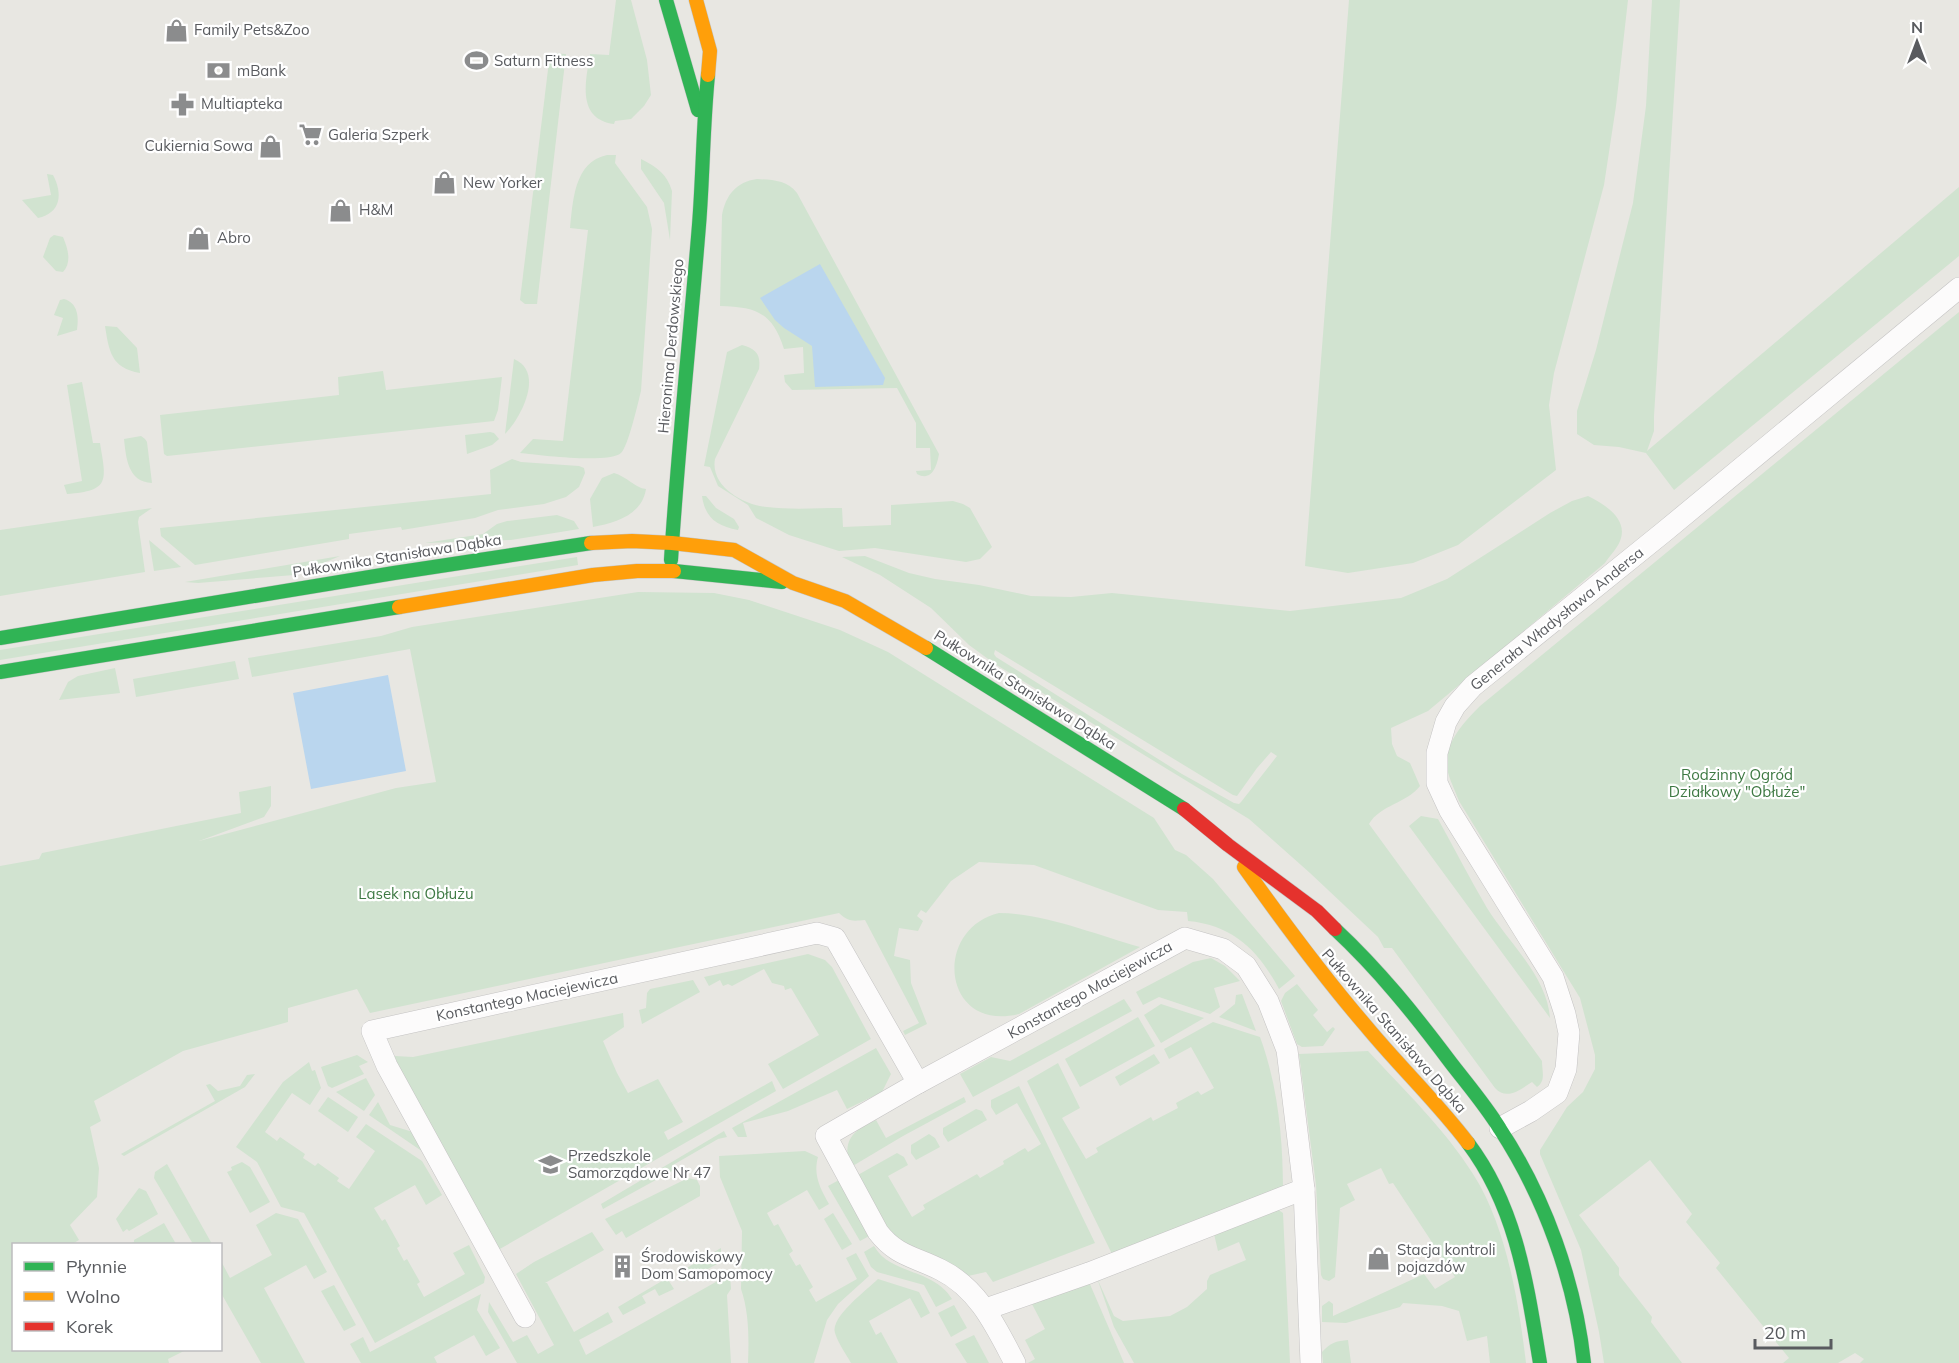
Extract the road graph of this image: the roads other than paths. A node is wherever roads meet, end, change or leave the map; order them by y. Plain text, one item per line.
1 (666, 0) edge
2 (696, 0) edge
3 (702, 123) junction
4 (1959, 288) edge
5 (672, 543) junction
6 (671, 571) junction
7 (793, 583) junction
8 (0, 638) edge
9 (0, 672) edge
10 (1228, 845) junction
11 (918, 1083) junction
12 (1487, 1139) junction
13 (1304, 1189) junction
14 (986, 1309) junction
15 (525, 1317) dead end
16 (1015, 1363) edge
17 (1311, 1363) edge
18 (1540, 1363) edge
19 (1584, 1363) edge

1 - 3 main road, Hieronima Derdowskiego
2 - 3 main road, Hieronima Derdowskiego
3 - 5 main road, Hieronima Derdowskiego
4 - 12 street, Generała Władysława Andersa
5 - 6 main road, Hieronima Derdowskiego
5 - 7 main road, Pułkownika Stanisława Dąbka
5 - 8 main road, Pułkownika Stanisława Dąbka
6 - 7 main road, Pułkownika Stanisława Dąbka
6 - 9 main road, Pułkownika Stanisława Dąbka
7 - 10 main road, Pułkownika Stanisława Dąbka
10 - 12 main road, Pułkownika Stanisława Dąbka
10 - 12 main road, Pułkownika Stanisława Dąbka
11 - 13 street, Konstantego Maciejewicza
11 - 14 street, Konstantego Maciejewicza
11 - 15 street, Konstantego Maciejewicza
12 - 18 main road, Pułkownika Stanisława Dąbka
12 - 19 main road, Pułkownika Stanisława Dąbka
13 - 14 street
13 - 17 street, Konstantego Maciejewicza
14 - 16 street, Konstantego Maciejewicza

